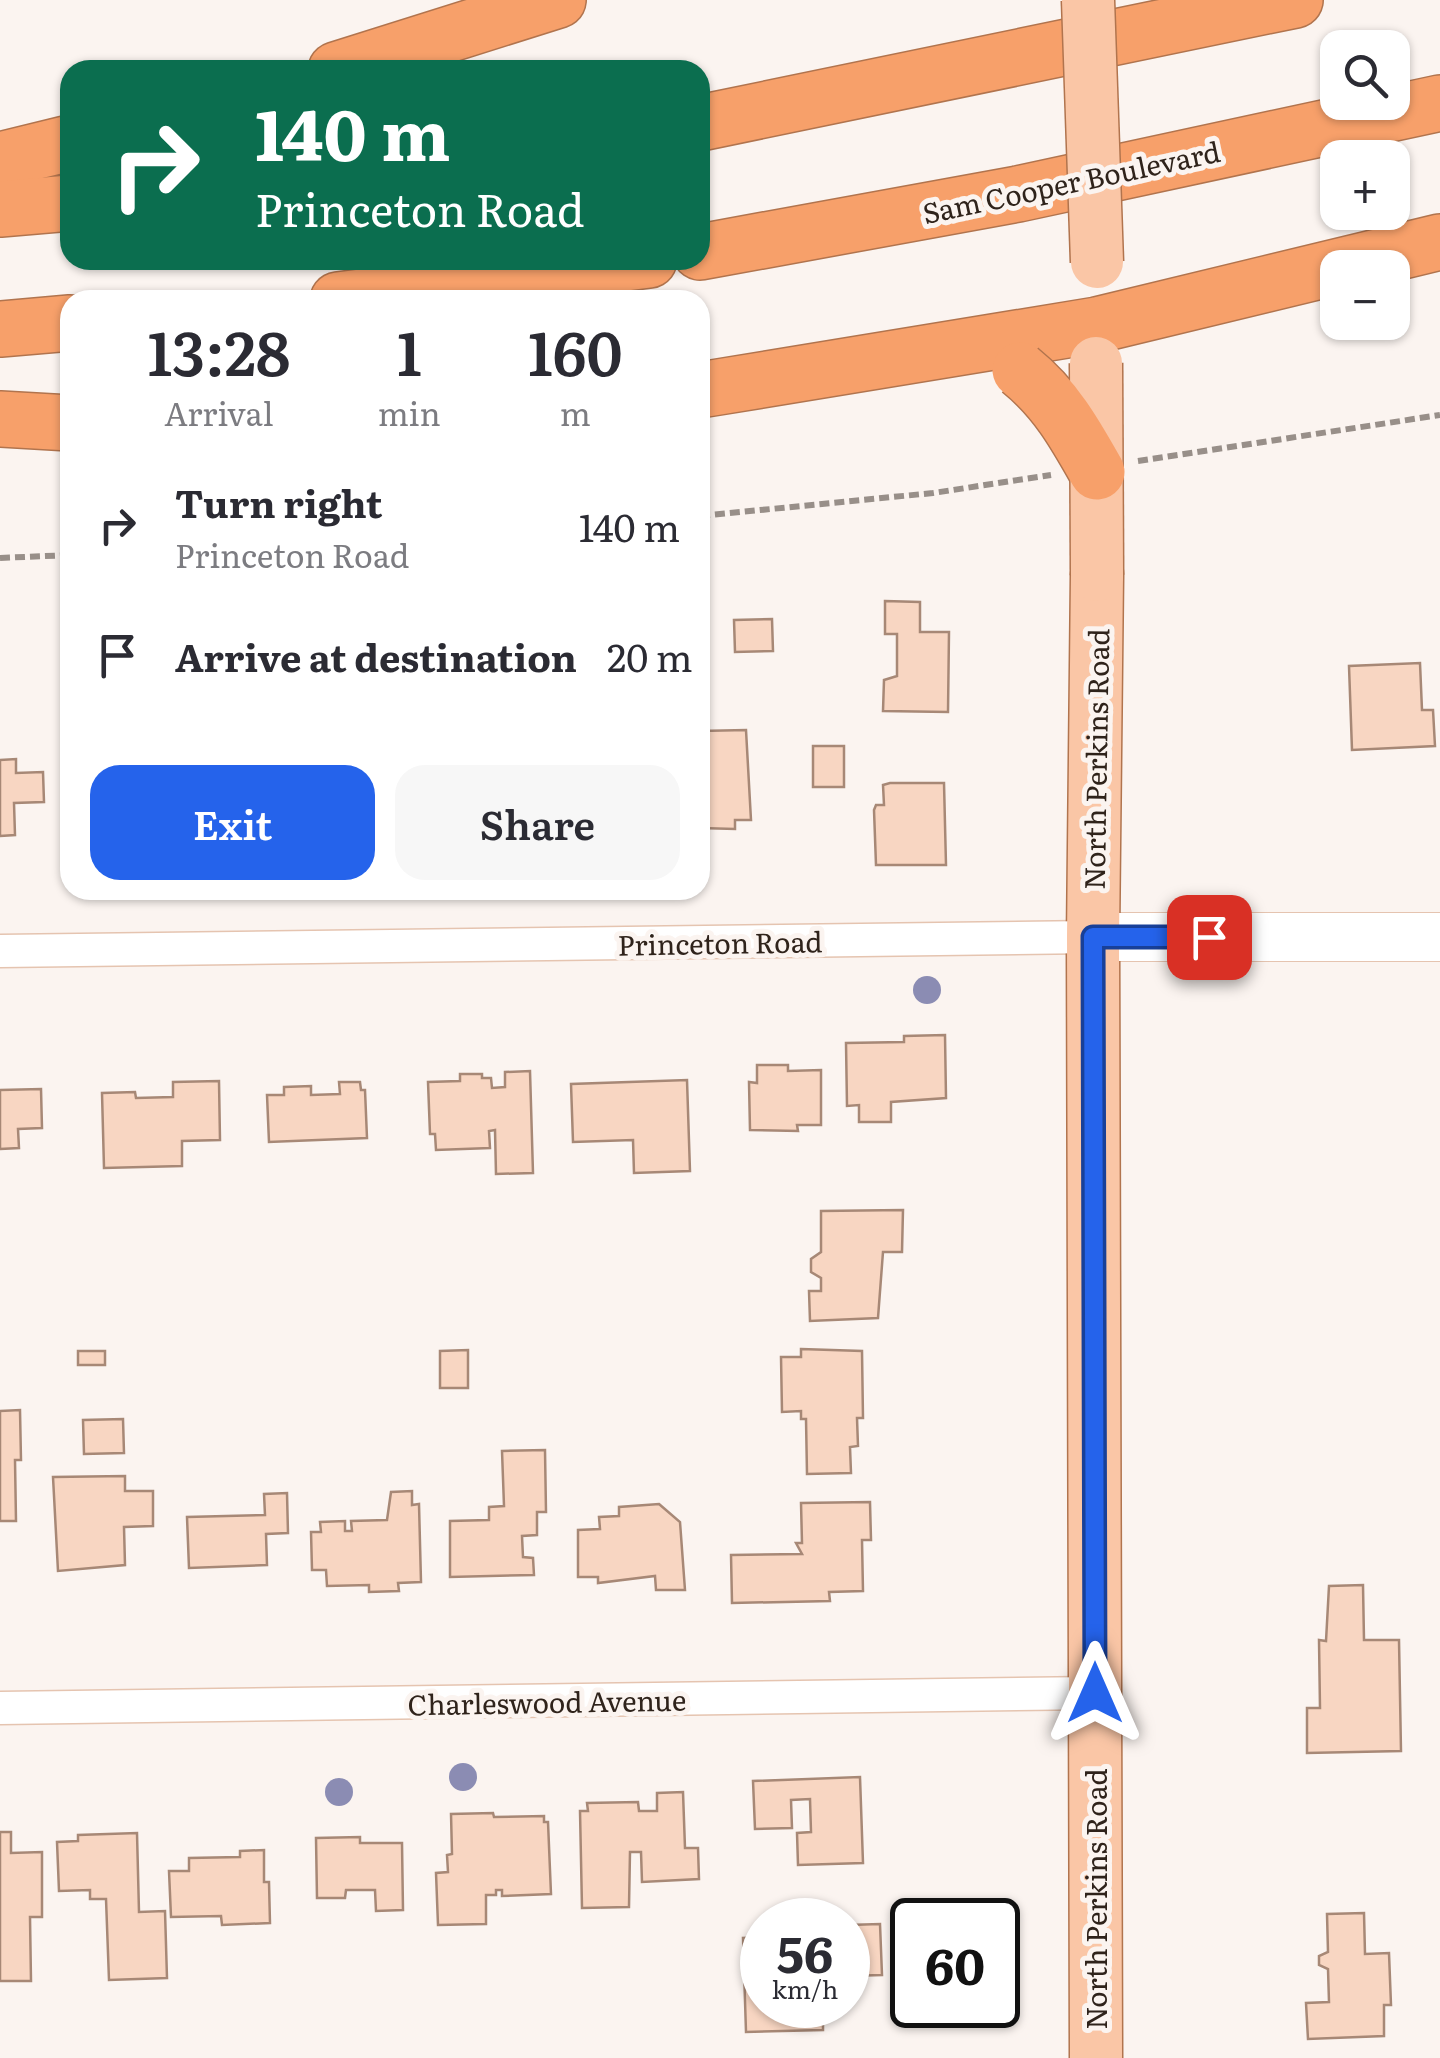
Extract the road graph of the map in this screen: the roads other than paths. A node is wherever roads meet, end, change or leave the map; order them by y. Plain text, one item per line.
1 (558, 0) edge
2 (1088, 0) edge
3 (1196, 0) edge
4 (1296, 0) edge
5 (1036, 54) junction
6 (368, 60) edge
7 (1440, 103) edge
8 (710, 121) edge
9 (60, 145) edge
10 (0, 160) edge
11 (60, 204) edge
12 (0, 209) edge
13 (1440, 242) edge
14 (710, 250) edge
15 (571, 270) edge
16 (416, 290) edge
17 (60, 324) edge
18 (0, 329) edge
19 (1096, 344) junction
20 (962, 347) junction
21 (710, 388) edge
22 (0, 419) edge
23 (60, 422) edge
24 (1097, 472) junction
25 (1440, 936) edge
26 (1093, 937) junction
27 (0, 950) edge
28 (1095, 1693) junction
29 (0, 1708) edge
30 (1096, 2058) edge

1 - 6 highway
2 - 19 main road, North Perkins Road, bridge
3 - 5 highway
4 - 5 highway
5 - 8 highway
7 - 14 highway, Sam Cooper Boulevard
9 - 10 highway
11 - 12 highway
13 - 19 highway
15 - 16 highway
17 - 18 highway
19 - 20 highway
19 - 24 main road, North Perkins Road, bridge
20 - 21 highway
20 - 24 highway, bridge
22 - 23 highway
24 - 26 main road, North Perkins Road, bridge
25 - 26 street, Princeton Road
26 - 27 street, Princeton Road
26 - 28 main road, North Perkins Road
28 - 29 street, Charleswood Avenue
28 - 30 main road, North Perkins Road

